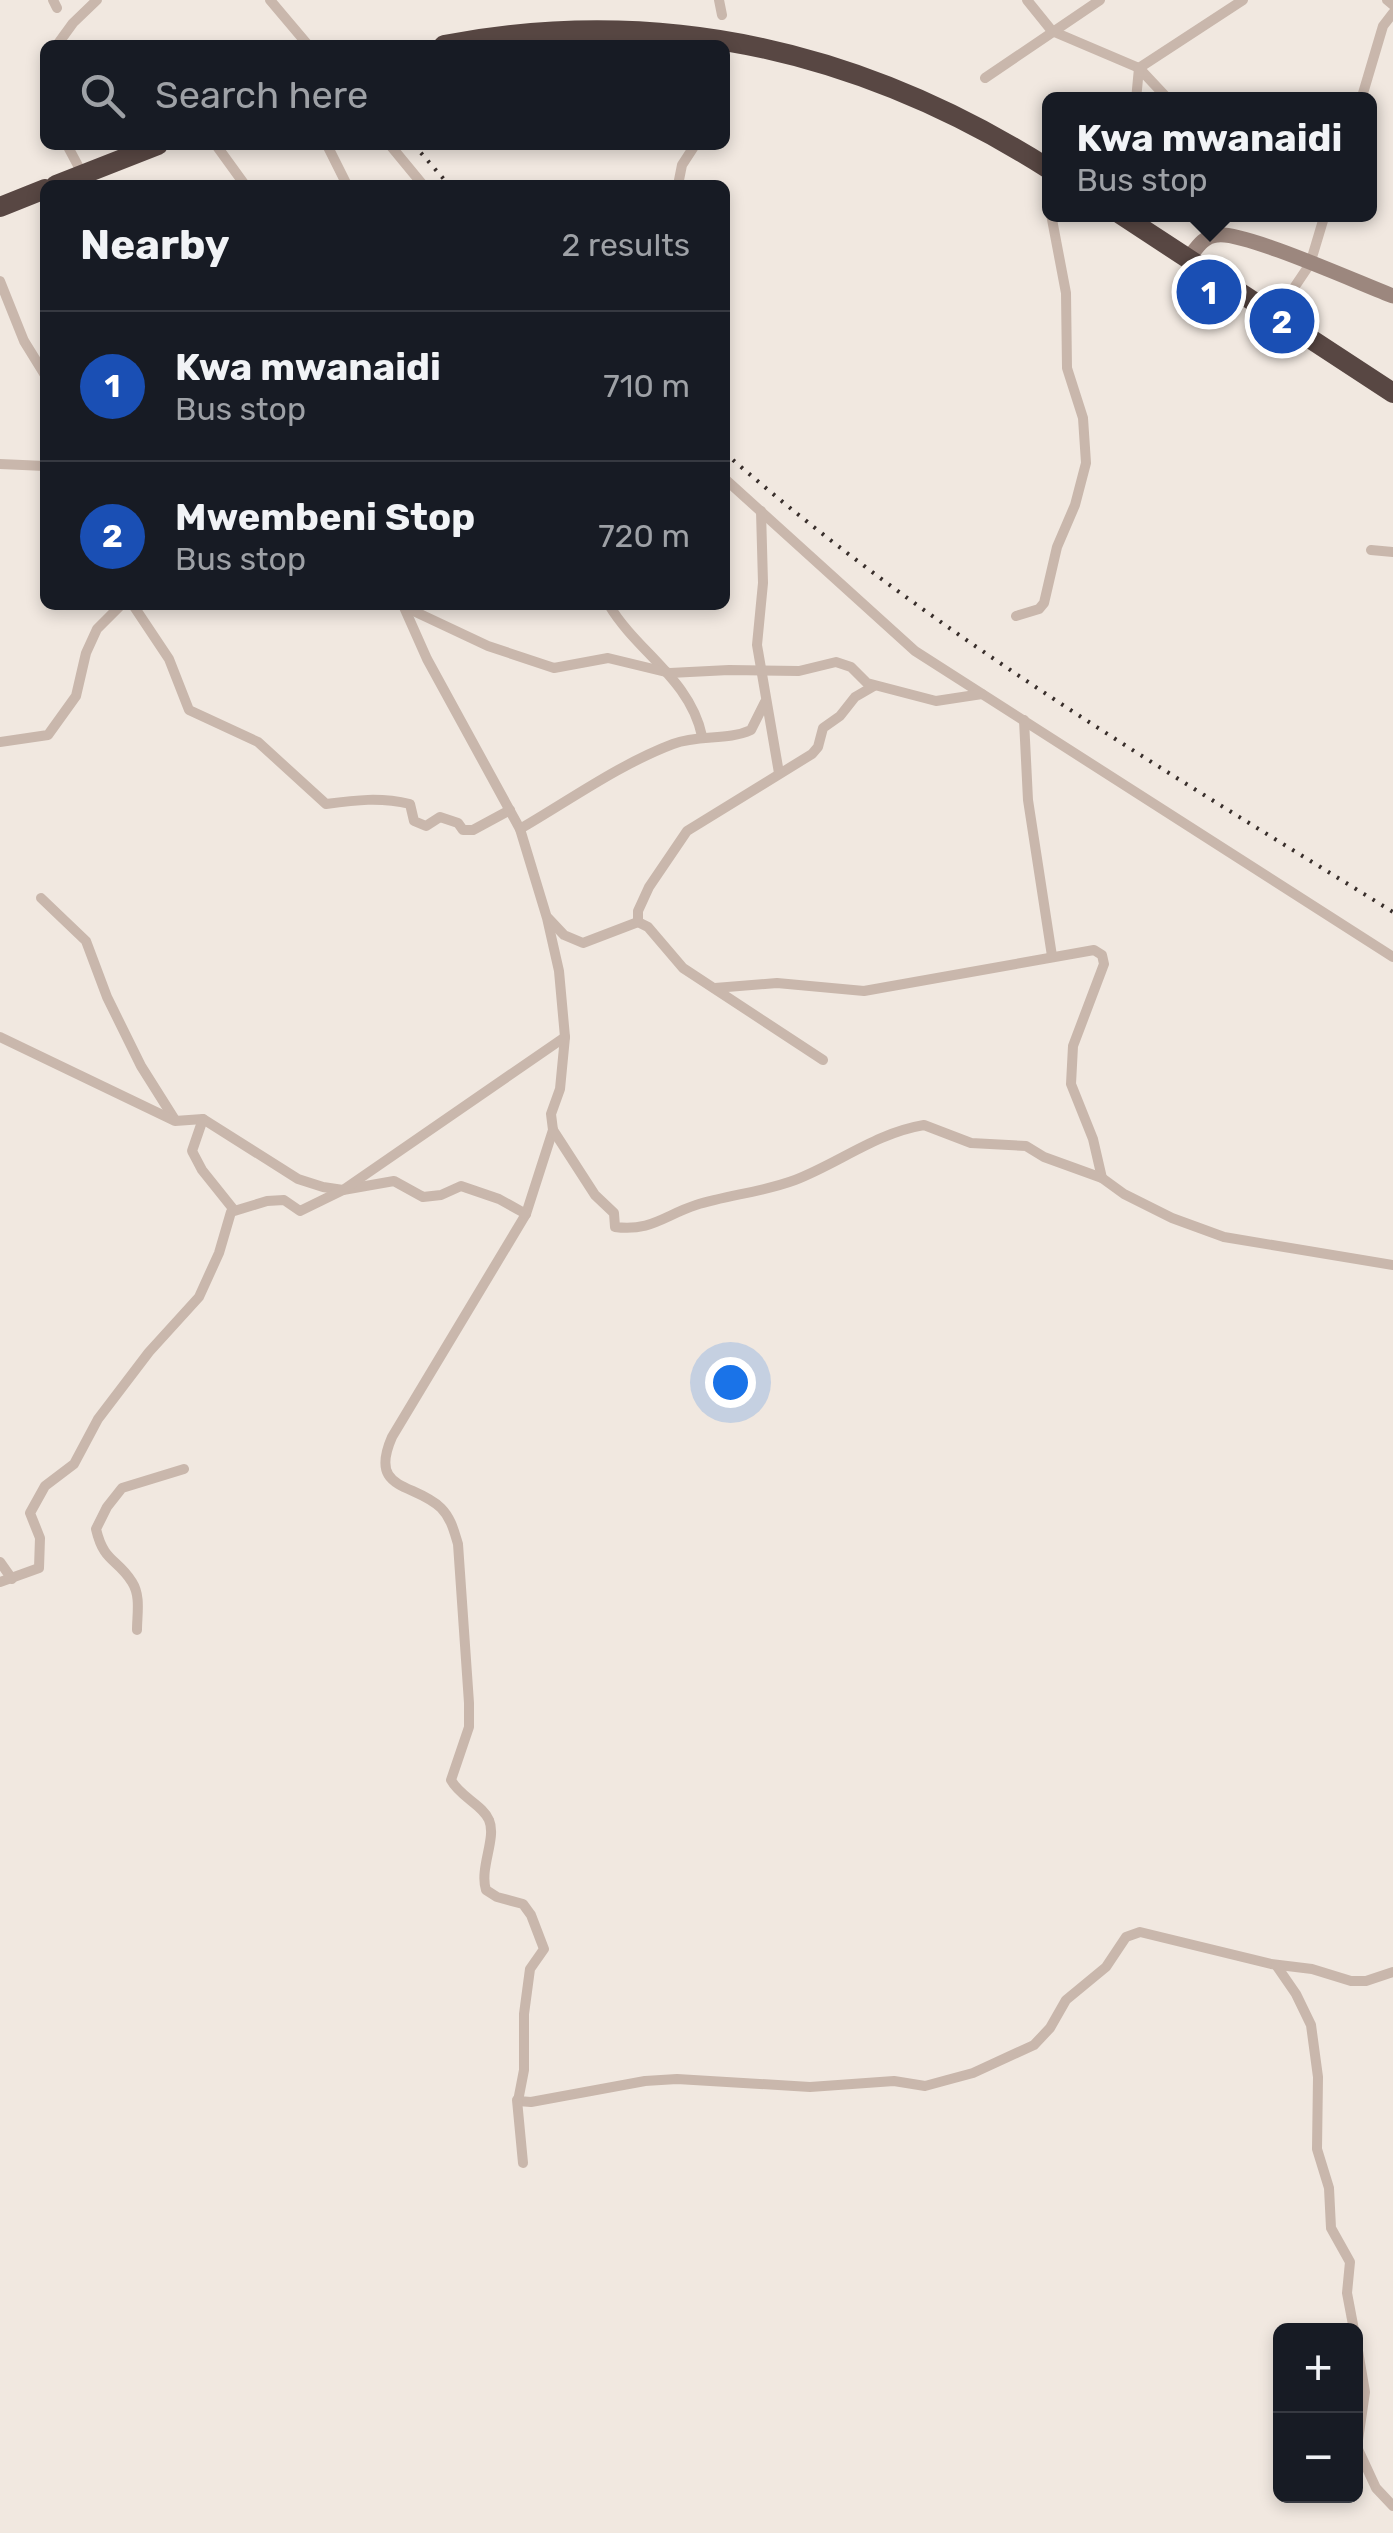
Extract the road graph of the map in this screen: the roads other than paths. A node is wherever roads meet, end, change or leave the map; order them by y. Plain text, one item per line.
1 (97, 0) edge
2 (270, 0) edge
3 (719, 0) edge
4 (1027, 0) edge
5 (1100, 0) edge
6 (1242, 0) edge
7 (1388, 0) edge
8 (1393, 5) edge
9 (1393, 14) edge
10 (722, 15) dead end
11 (1052, 30) junction
12 (61, 40) edge
13 (304, 40) edge
14 (481, 40) edge
15 (728, 40) edge
16 (730, 40) edge
17 (1139, 68) junction
18 (984, 78) dead end
19 (1137, 92) edge
20 (1162, 92) edge
21 (1362, 92) edge
22 (71, 150) edge
23 (145, 150) edge
24 (220, 150) edge
25 (330, 150) edge
26 (394, 150) edge
27 (692, 150) edge
28 (1042, 164) edge
29 (83, 174) junction
30 (68, 180) edge
31 (241, 180) edge
32 (344, 180) edge
33 (419, 180) edge
34 (679, 180) edge
35 (40, 192) edge
36 (0, 207) edge
37 (1053, 222) edge
38 (1132, 222) edge
39 (1323, 222) edge
40 (1188, 258) junction
41 (1310, 264) junction
42 (0, 281) edge
43 (1393, 295) edge
44 (1276, 316) junction
45 (40, 367) edge
46 (1393, 393) edge
47 (0, 464) edge
48 (40, 466) edge
49 (730, 483) edge
50 (761, 511) junction
51 (1371, 550) dead end
52 (1393, 552) edge
53 (116, 610) edge
54 (137, 610) edge
55 (405, 610) edge
56 (412, 610) edge
57 (612, 610) edge
58 (1016, 616) dead end
59 (761, 669) junction
60 (670, 673) junction
61 (875, 685) junction
62 (982, 694) junction
63 (764, 702) junction
64 (1024, 720) junction
65 (702, 736) junction
66 (0, 742) edge
67 (780, 774) junction
68 (510, 810) junction
69 (520, 828) junction
70 (41, 898) dead end
71 (547, 918) junction
72 (638, 922) junction
73 (1052, 956) junction
74 (1393, 957) edge
75 (715, 988) junction
76 (0, 1036) edge
77 (565, 1036) junction
78 (822, 1060) dead end
79 (203, 1119) junction
80 (175, 1120) junction
81 (553, 1130) junction
82 (1102, 1178) junction
83 (343, 1190) junction
84 (234, 1210) junction
85 (526, 1214) junction
86 (1393, 1265) edge
87 (184, 1469) dead end
88 (0, 1562) edge
89 (6, 1580) edge
90 (136, 1630) dead end
91 (1276, 1965) junction
92 (1393, 1972) edge
93 (517, 2098) junction
94 (523, 2163) dead end
95 (1352, 2323) edge
96 (1363, 2380) edge
97 (1363, 2406) edge
98 (1362, 2413) edge
99 (1393, 2506) edge

1 - 12 street
2 - 13 street
3 - 10 street
4 - 11 street
5 - 11 street
6 - 17 street
7 - 8 street
9 - 21 street
11 - 17 street
11 - 18 street
14 - 15 highway
16 - 28 highway
17 - 19 street
17 - 20 street
22 - 29 street
23 - 29 highway
24 - 31 street
25 - 32 street
26 - 33 street
27 - 34 street
29 - 30 highway
35 - 36 highway
37 - 58 street
38 - 40 highway
39 - 41 street
40 - 41 street
40 - 44 highway
41 - 43 street
41 - 44 street
42 - 45 street
44 - 46 highway
47 - 48 street
49 - 50 street
50 - 59 street
50 - 62 street
51 - 52 street
53 - 66 street
54 - 68 street
55 - 68 street
56 - 60 street
57 - 60 street
59 - 60 street
59 - 61 street
59 - 63 street
60 - 65 street
61 - 62 street
61 - 67 street
62 - 64 street
63 - 65 street
63 - 67 street
64 - 73 street
64 - 74 street
65 - 69 street
67 - 72 street
68 - 69 street
69 - 71 street
70 - 80 street
71 - 72 street
71 - 77 street
72 - 75 street
73 - 75 street
73 - 82 street
75 - 78 street
76 - 80 street
77 - 81 street
77 - 83 street
79 - 80 street
79 - 83 street
79 - 84 street
81 - 82 street
81 - 85 street
82 - 86 street
83 - 84 street
83 - 85 street
84 - 89 street
85 - 93 street
87 - 90 street
88 - 89 street
91 - 92 street
91 - 93 street
91 - 95 street
93 - 94 street
96 - 97 street
98 - 99 street

